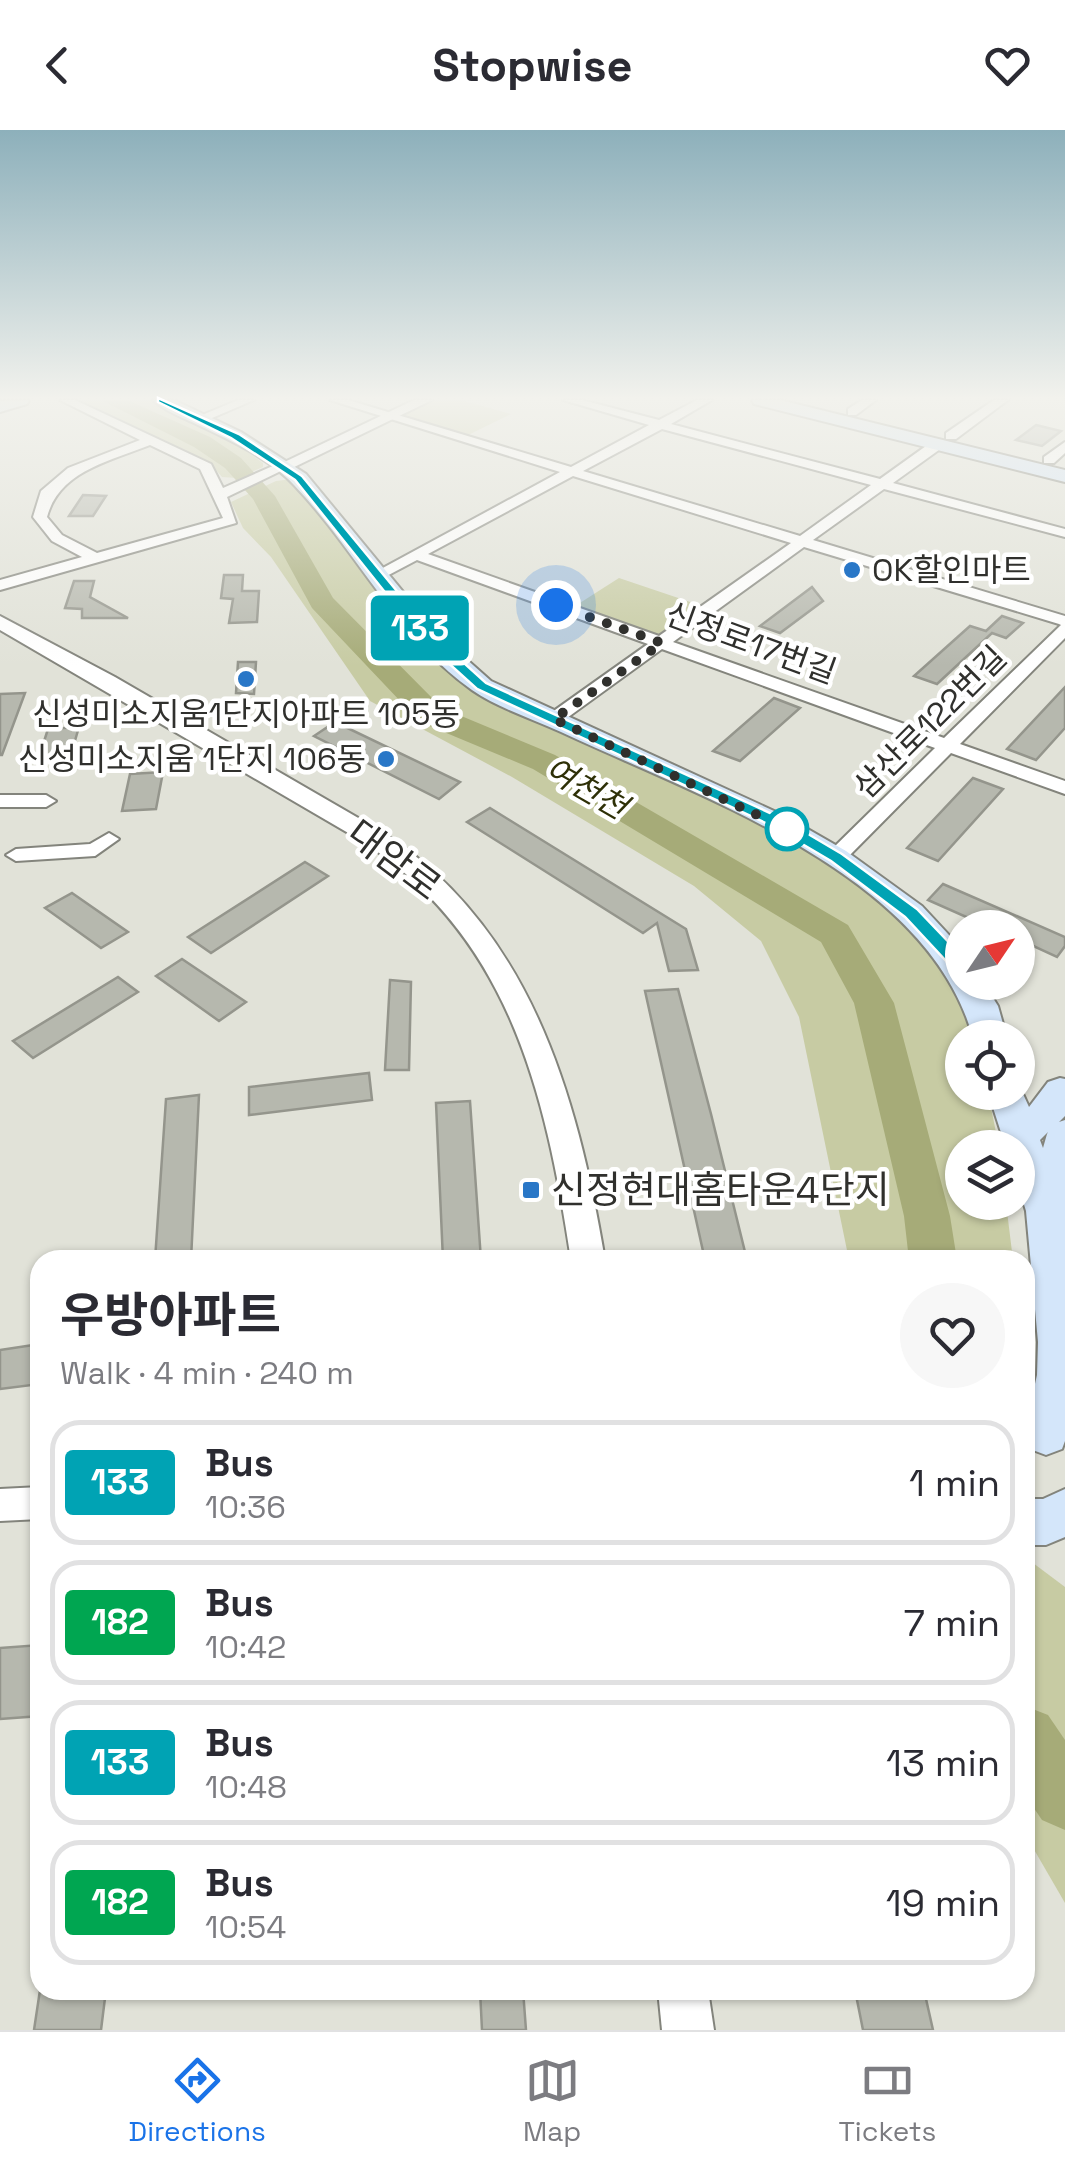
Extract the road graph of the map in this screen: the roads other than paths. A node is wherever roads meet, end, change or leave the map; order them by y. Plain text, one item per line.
1 (52, 489) edge
2 (216, 489) edge
3 (233, 489) edge
4 (309, 489) edge
5 (540, 489) edge
6 (626, 489) edge
7 (878, 489) edge
8 (902, 489) edge
9 (219, 495) junction
10 (1065, 533) edge
11 (802, 542) junction
12 (416, 555) junction
13 (95, 558) junction
14 (376, 576) junction
15 (0, 585) edge
16 (1065, 621) edge
17 (0, 622) edge
18 (1065, 629) edge
19 (662, 643) junction
20 (554, 719) junction
21 (948, 746) junction
22 (1065, 788) edge
23 (46, 800) dead end
24 (0, 801) edge
25 (109, 839) dead end
26 (16, 854) dead end
27 (836, 857) junction
28 (945, 949) edge
29 (1063, 1087) edge
30 (1035, 1095) edge
31 (1027, 1130) edge
32 (1065, 1134) edge
33 (1035, 1172) edge
34 (1055, 1216) edge
35 (586, 1250) edge
36 (1045, 1438) edge
37 (30, 1504) edge
38 (0, 1505) edge
39 (685, 2000) edge
40 (688, 2030) edge

1 - 13 street
2 - 9 street
3 - 9 street
4 - 14 main road
5 - 12 street
6 - 11 street
7 - 11 street
8 - 10 street
9 - 13 street
11 - 16 street
11 - 19 street
12 - 14 street
12 - 19 street, 신정로17번길
13 - 15 street
14 - 20 main road
17 - 35 street, 대암로
18 - 21 street, 삼산로122번길
19 - 20 street
19 - 21 street, 신정로17번길
20 - 27 main road
21 - 22 street, 신정로17번길
21 - 27 street, 삼산로122번길
23 - 24 street
25 - 26 street
27 - 28 main road
29 - 30 main road
29 - 31 main road
32 - 34 main road
33 - 34 main road
34 - 36 main road
37 - 38 street
39 - 40 street

